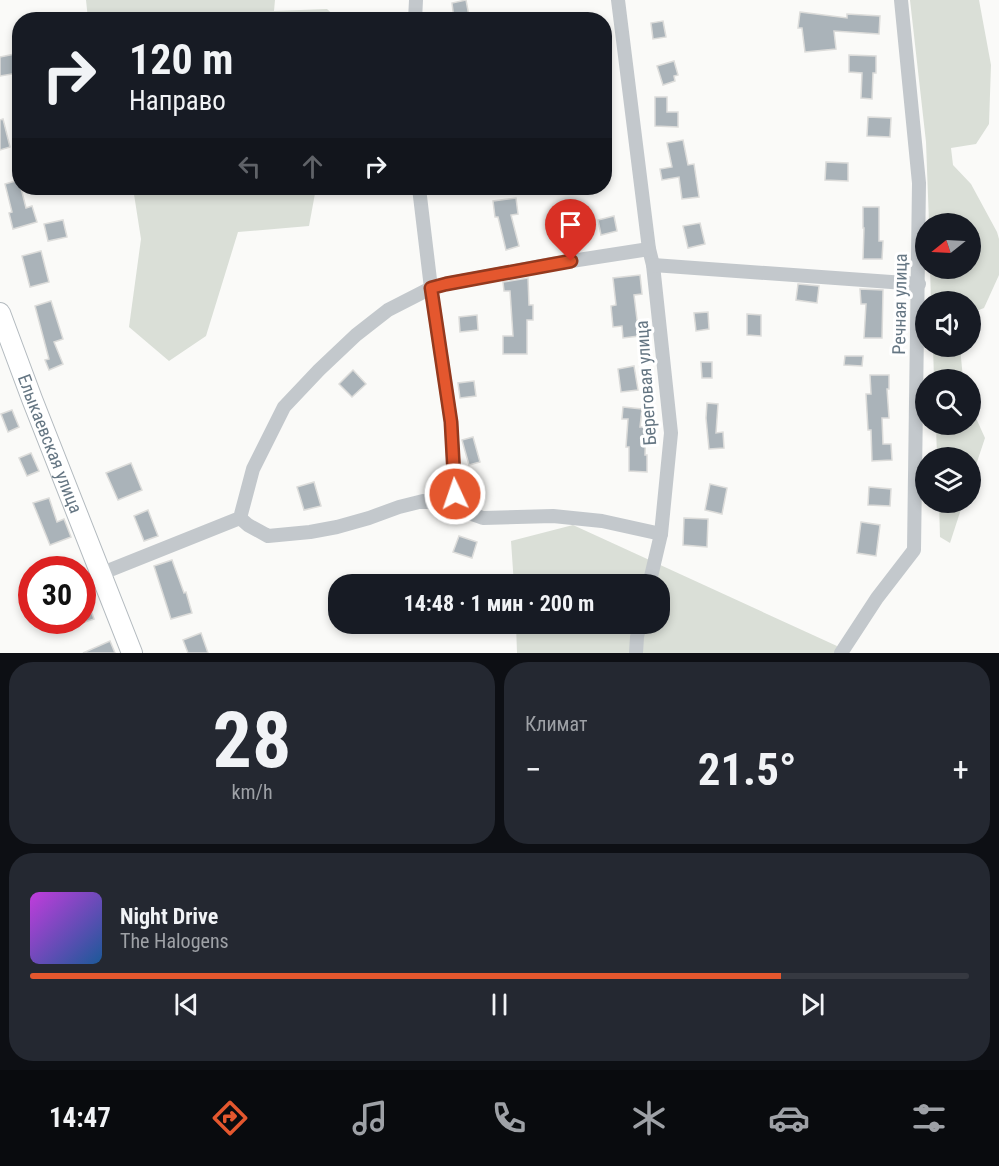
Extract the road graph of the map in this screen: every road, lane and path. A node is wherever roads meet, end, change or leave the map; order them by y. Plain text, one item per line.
1 (618, 0) edge
2 (901, 0) edge
3 (420, 195) edge
4 (649, 249) junction
5 (653, 265) junction
6 (919, 284) junction
7 (431, 288) junction
8 (0, 313) edge
9 (452, 507) junction
10 (240, 518) junction
11 (661, 534) junction
12 (100, 574) junction
13 (652, 574) edge
14 (638, 634) edge
15 (132, 653) edge
16 (636, 653) edge
17 (841, 653) edge

1 - 4 street, Береговая улица
2 - 6 street, Речная улица
3 - 7 street
4 - 5 street, Береговая улица
4 - 7 street
5 - 6 street
5 - 11 street, Береговая улица
6 - 17 street, Речная улица
7 - 9 street
7 - 10 street
8 - 12 street, Елыкаевская улица
9 - 10 street
9 - 11 street
10 - 12 street
11 - 13 street, Береговая улица
12 - 15 street, Елыкаевская улица
14 - 16 street

